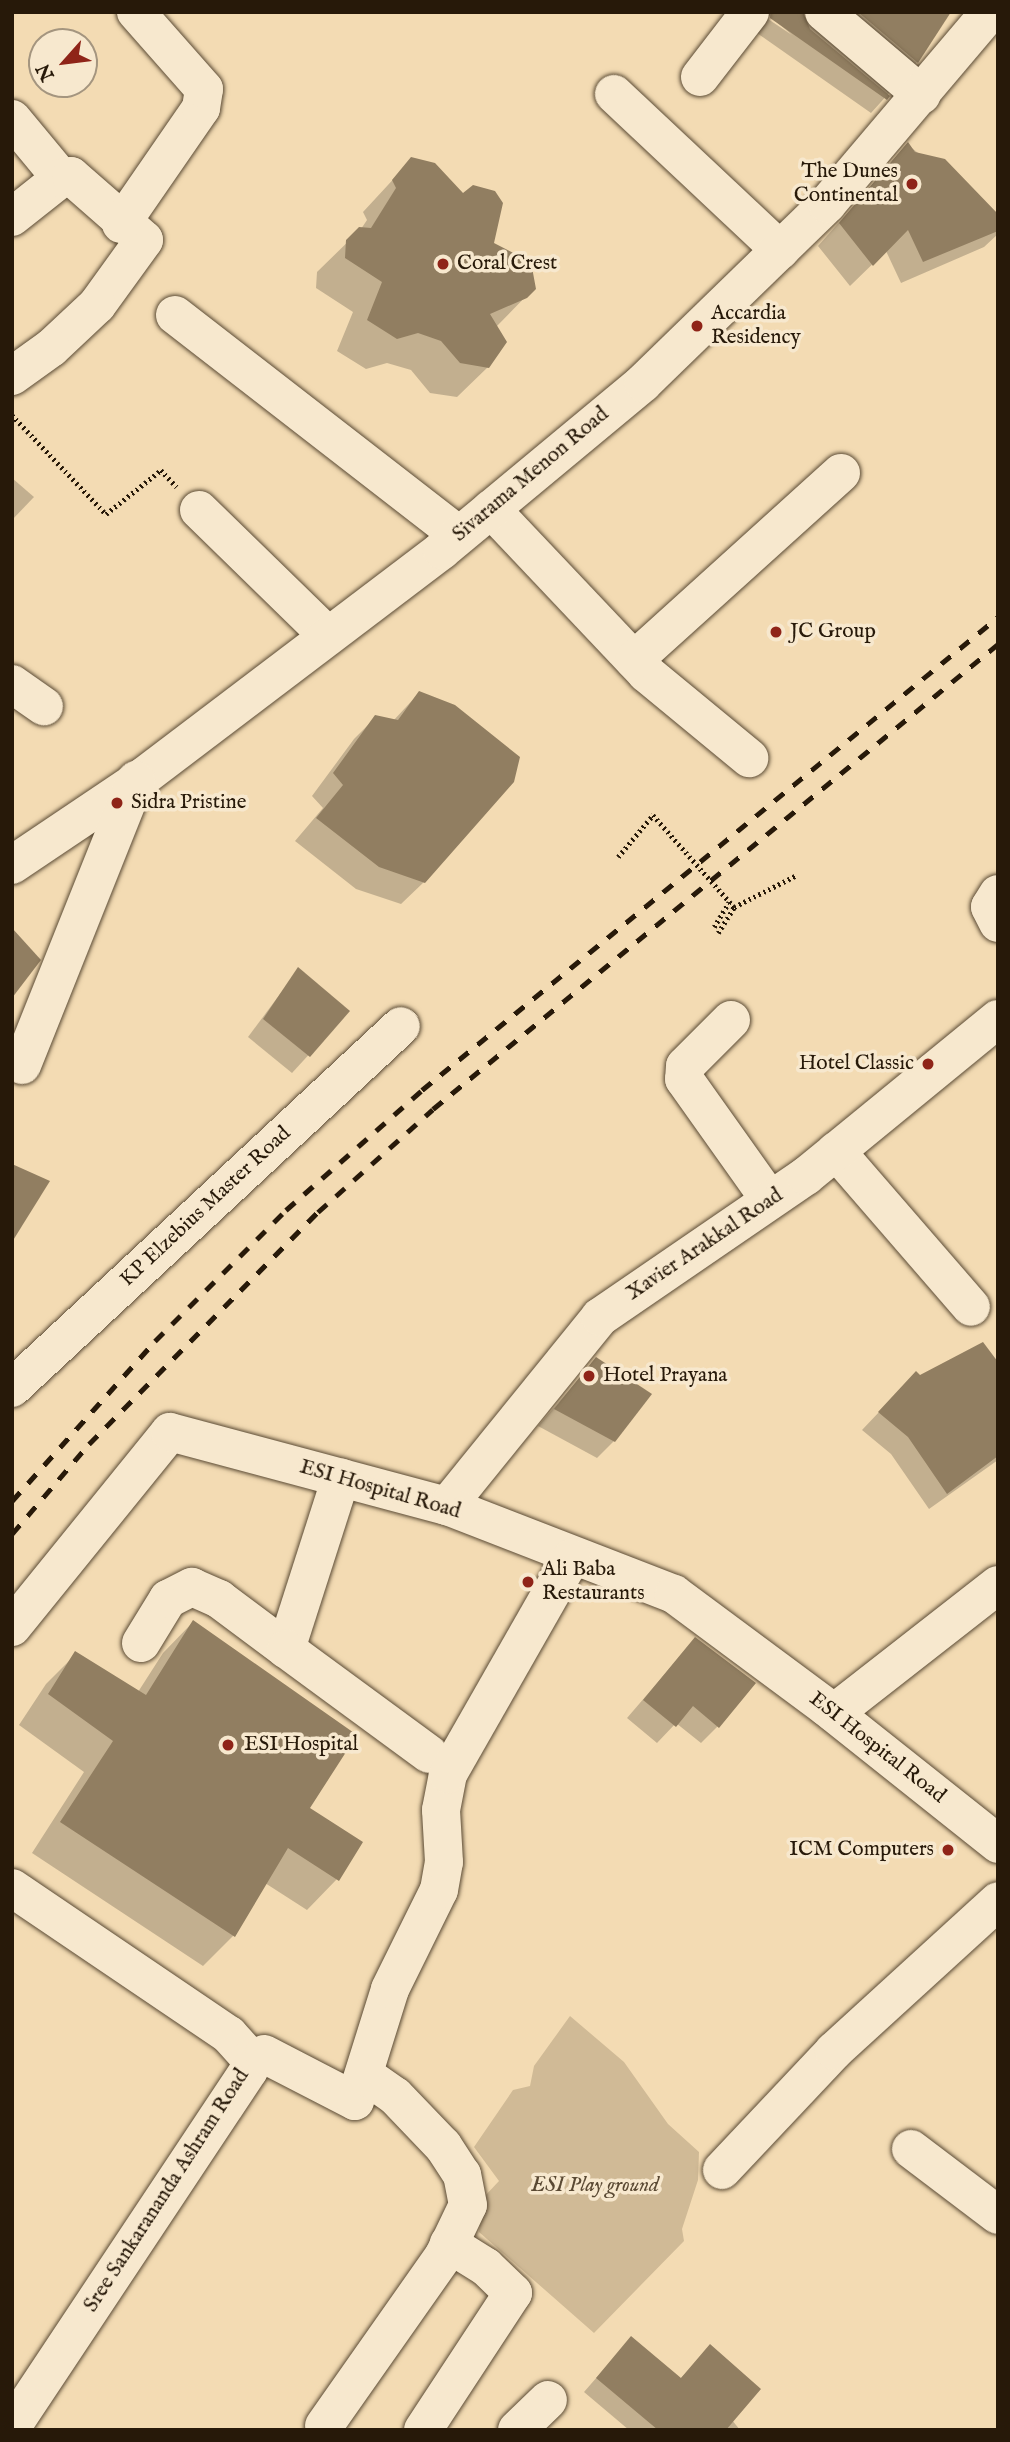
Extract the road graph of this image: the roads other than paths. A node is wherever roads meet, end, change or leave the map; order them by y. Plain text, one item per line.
1 (136, 12) edge
2 (750, 12) edge
3 (824, 12) edge
4 (992, 16) edge
5 (700, 77) dead end
6 (614, 94) dead end
7 (922, 95) junction
8 (12, 119) edge
9 (61, 178) junction
10 (12, 217) edge
11 (121, 223) junction
12 (780, 250) junction
13 (175, 315) dead end
14 (12, 376) edge
15 (841, 473) dead end
16 (491, 509) junction
17 (199, 510) road end
18 (459, 535) junction
19 (328, 636) junction
20 (634, 660) junction
21 (12, 684) edge
22 (44, 706) dead end
23 (749, 758) dead end
24 (136, 780) junction
25 (12, 865) edge
26 (998, 894) edge
27 (998, 923) edge
28 (998, 1018) edge
29 (731, 1020) dead end
30 (401, 1026) dead end
31 (22, 1066) dead end
32 (836, 1151) junction
33 (770, 1200) junction
34 (971, 1307) dead end
35 (12, 1388) edge
36 (341, 1478) junction
37 (447, 1506) junction
38 (571, 1558) junction
39 (998, 1585) edge
40 (12, 1627) edge
41 (141, 1643) dead end
42 (286, 1649) junction
43 (834, 1713) junction
44 (429, 1754) dead end
45 (998, 1844) edge
46 (12, 1888) edge
47 (998, 1901) edge
48 (264, 2054) dead end
49 (364, 2074) junction
50 (911, 2149) dead end
51 (722, 2170) dead end
52 (998, 2215) edge
53 (449, 2244) junction
54 (548, 2400) dead end
55 (324, 2426) dead end
56 (12, 2427) edge
57 (424, 2430) edge
58 (517, 2430) edge

1 - 11 street
2 - 5 street
3 - 7 street
4 - 7 street, Sivarama Menon Road
6 - 12 street
7 - 12 street, Sivarama Menon Road
8 - 9 street
9 - 10 street
9 - 11 street
11 - 14 street
12 - 16 street, Sivarama Menon Road
13 - 18 street
15 - 20 street
16 - 18 street, Sivarama Menon Road
16 - 20 street
17 - 19 street
18 - 19 street, Sivarama Menon Road
19 - 24 street, Sivarama Menon Road
20 - 23 street
21 - 22 street
24 - 25 street, Sivarama Menon Road
24 - 31 street
26 - 27 street
28 - 32 street, Xavier Arakkal Road
29 - 33 street
30 - 35 street, KP Elzebius Master Road
32 - 33 street, Xavier Arakkal Road
32 - 34 street
33 - 37 street, Xavier Arakkal Road
36 - 37 street, ESI Hospital Road
36 - 40 street, ESI Hospital Road
36 - 42 street
37 - 38 street, ESI Hospital Road
38 - 43 street, ESI Hospital Road
38 - 49 street
39 - 43 street
41 - 42 street
42 - 44 street
43 - 45 street, ESI Hospital Road
46 - 56 street, Sree Sankarananda Ashram Road
47 - 51 street
48 - 49 street
49 - 53 street
50 - 52 street
53 - 55 street
53 - 57 street
54 - 58 street

